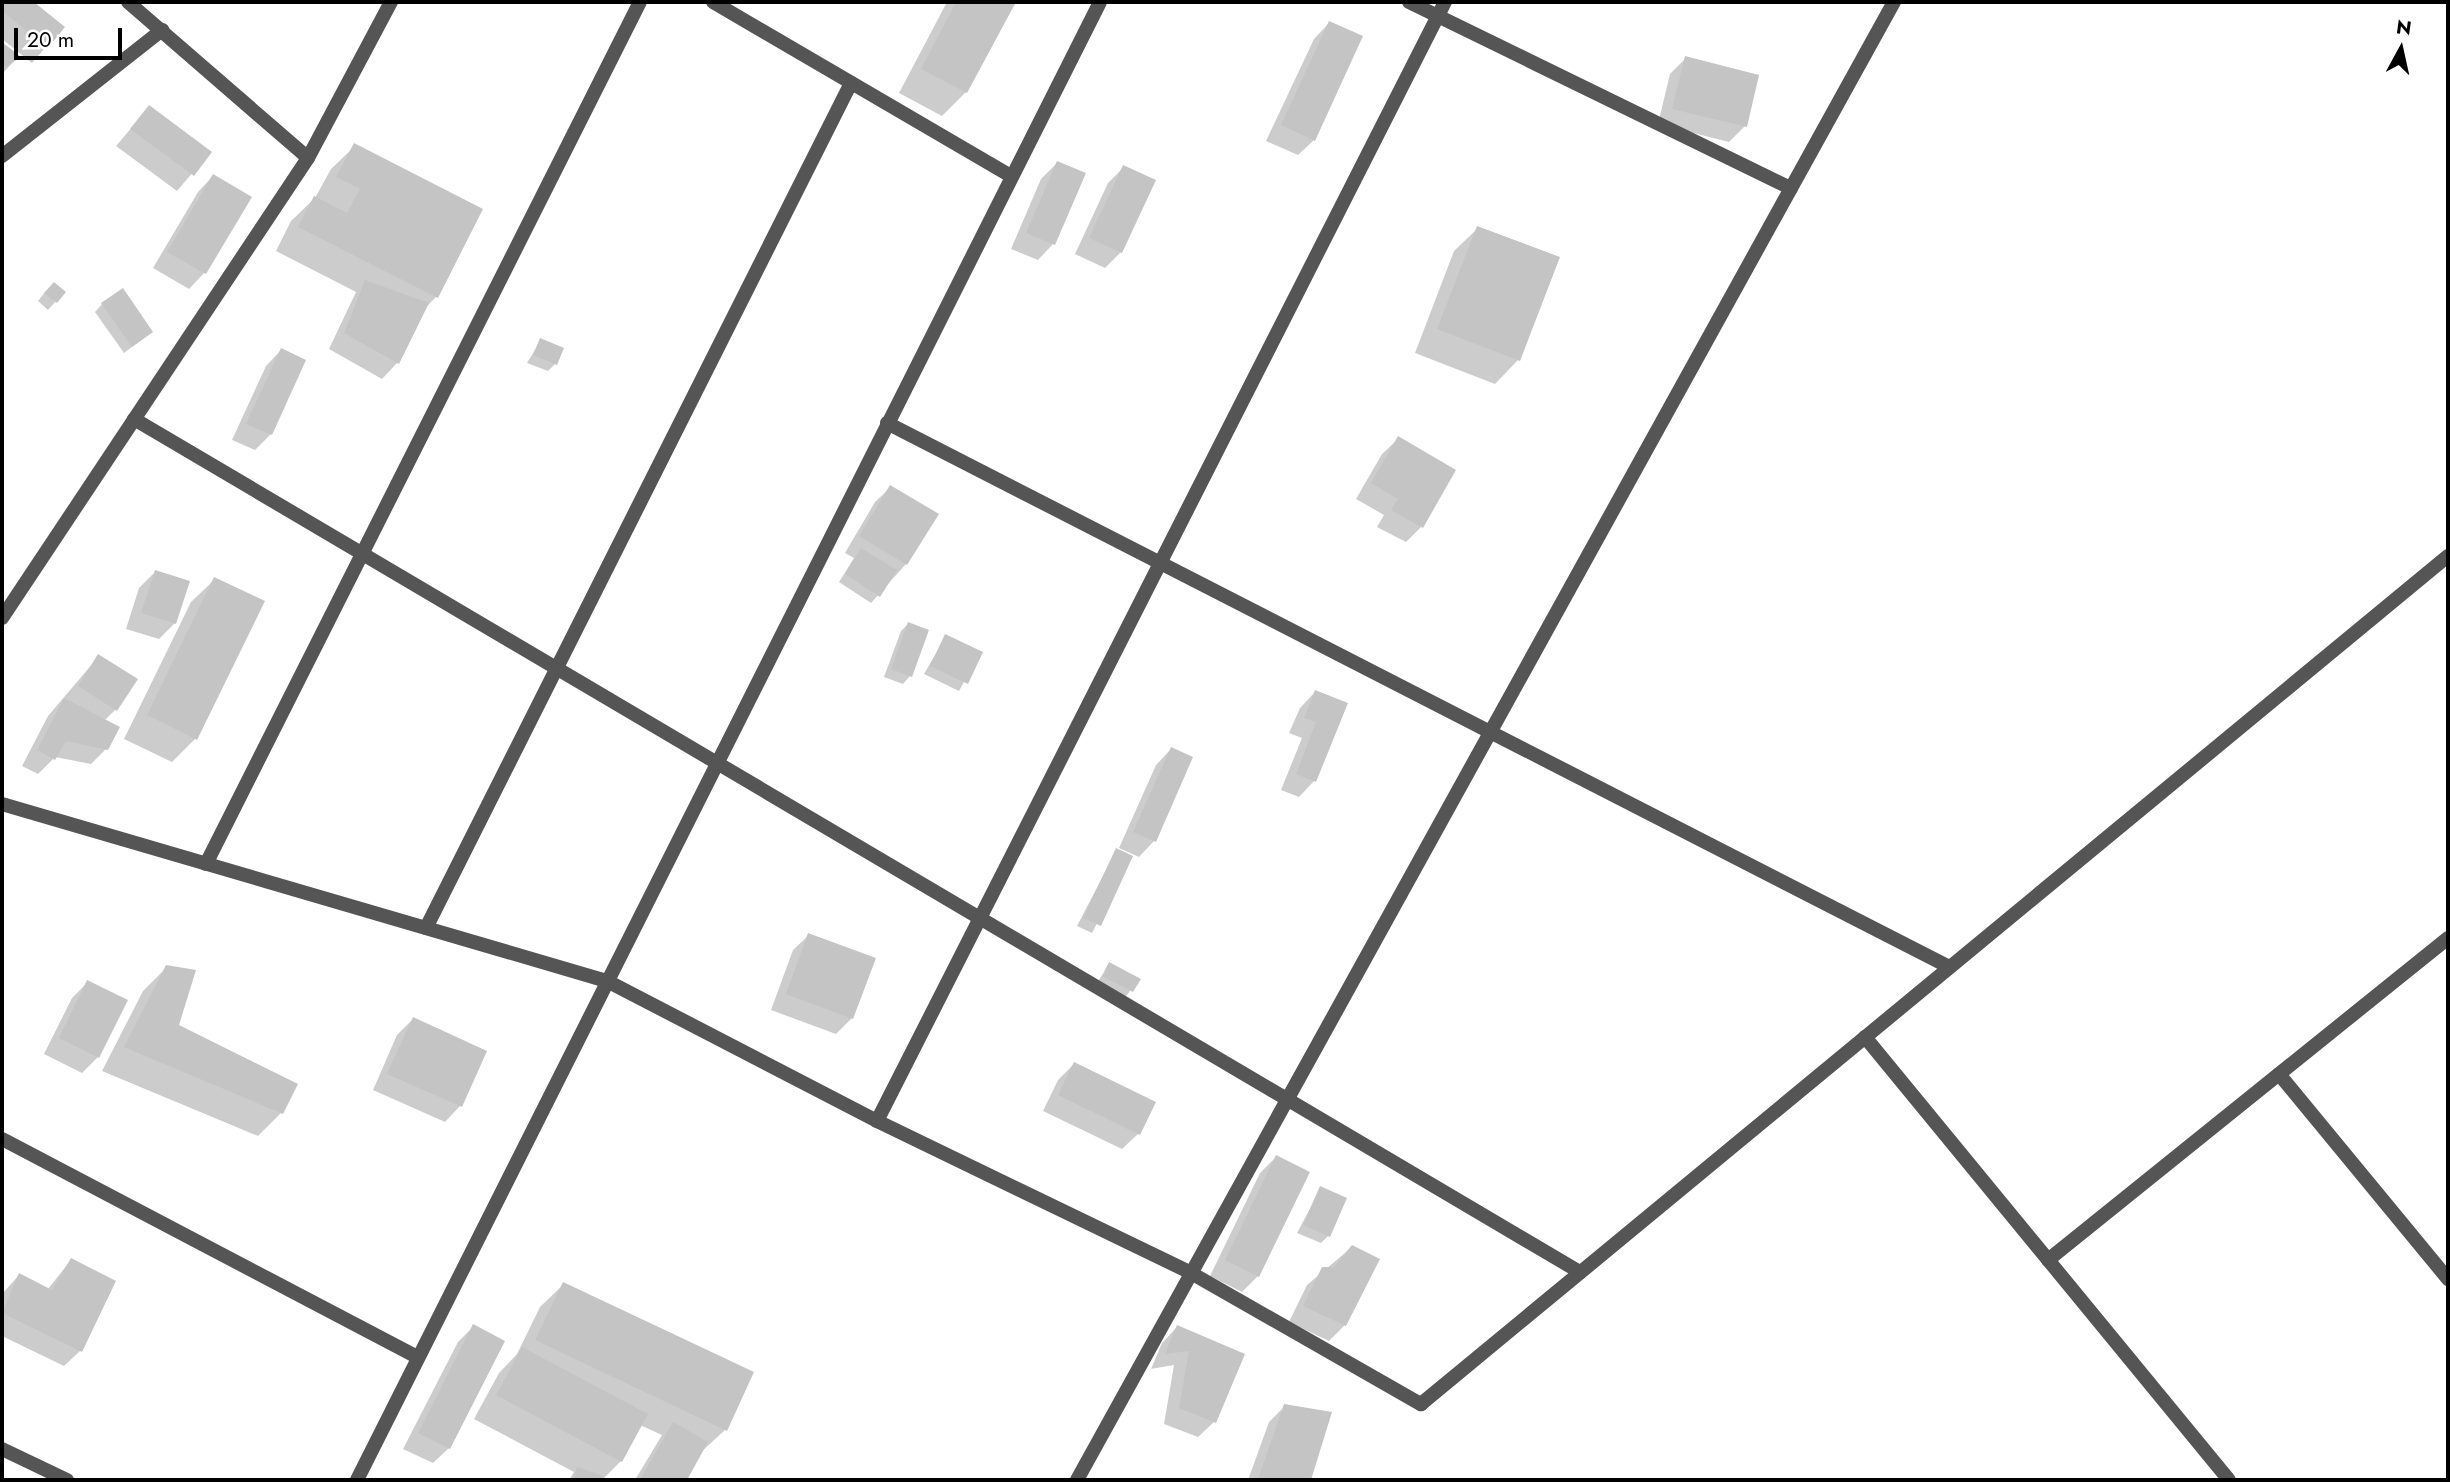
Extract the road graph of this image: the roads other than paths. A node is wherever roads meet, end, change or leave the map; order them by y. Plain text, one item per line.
1 (128, 2) edge
2 (390, 2) edge
3 (639, 2) edge
4 (713, 2) edge
5 (1100, 2) edge
6 (1409, 2) edge
7 (1445, 2) edge
8 (1894, 2) edge
9 (1438, 16) junction
10 (162, 30) junction
11 (851, 83) junction
12 (2, 156) edge
13 (308, 158) junction
14 (1012, 177) junction
15 (1791, 188) junction
16 (134, 419) junction
17 (887, 423) junction
18 (362, 553) junction
19 (2448, 556) edge
20 (1160, 563) junction
21 (2, 618) edge
22 (555, 667) junction
23 (1490, 732) junction
24 (716, 762) junction
25 (2, 804) edge
26 (206, 864) junction
27 (982, 919) junction
28 (426, 928) junction
29 (2448, 938) edge
30 (1949, 967) junction
31 (607, 981) junction
32 (1865, 1037) junction
33 (2279, 1074) junction
34 (1288, 1099) junction
35 (877, 1121) junction
36 (2, 1139) edge
37 (2048, 1260) junction
38 (1580, 1272) junction
39 (1192, 1273) junction
40 (2448, 1279) edge
41 (416, 1357) junction
42 (2, 1449) edge
43 (67, 1480) edge
44 (357, 1480) edge
45 (1077, 1480) edge
46 (2229, 1480) edge

1 - 10 street
2 - 13 street
3 - 18 street
4 - 11 street
5 - 14 street
6 - 9 street
7 - 9 street
8 - 15 street
9 - 15 street
9 - 20 street
10 - 12 street
10 - 13 street
11 - 14 street
11 - 22 street
13 - 16 street
14 - 17 street
15 - 23 street
16 - 18 street
16 - 21 street
17 - 20 street
17 - 24 street
18 - 22 street
18 - 26 street
19 - 30 street
20 - 23 street
20 - 27 street
22 - 24 street
22 - 28 street
23 - 30 street
23 - 34 street
24 - 27 street
24 - 31 street
25 - 26 street
26 - 28 street
27 - 34 street
27 - 35 street
28 - 31 street
29 - 33 street
30 - 32 street
31 - 35 street
31 - 41 street
32 - 37 street
32 - 38 street
33 - 37 street
33 - 40 street
34 - 38 street
34 - 39 street
35 - 39 street
36 - 41 street
37 - 46 street
38 - 39 street
39 - 45 street
41 - 44 street
42 - 43 street

